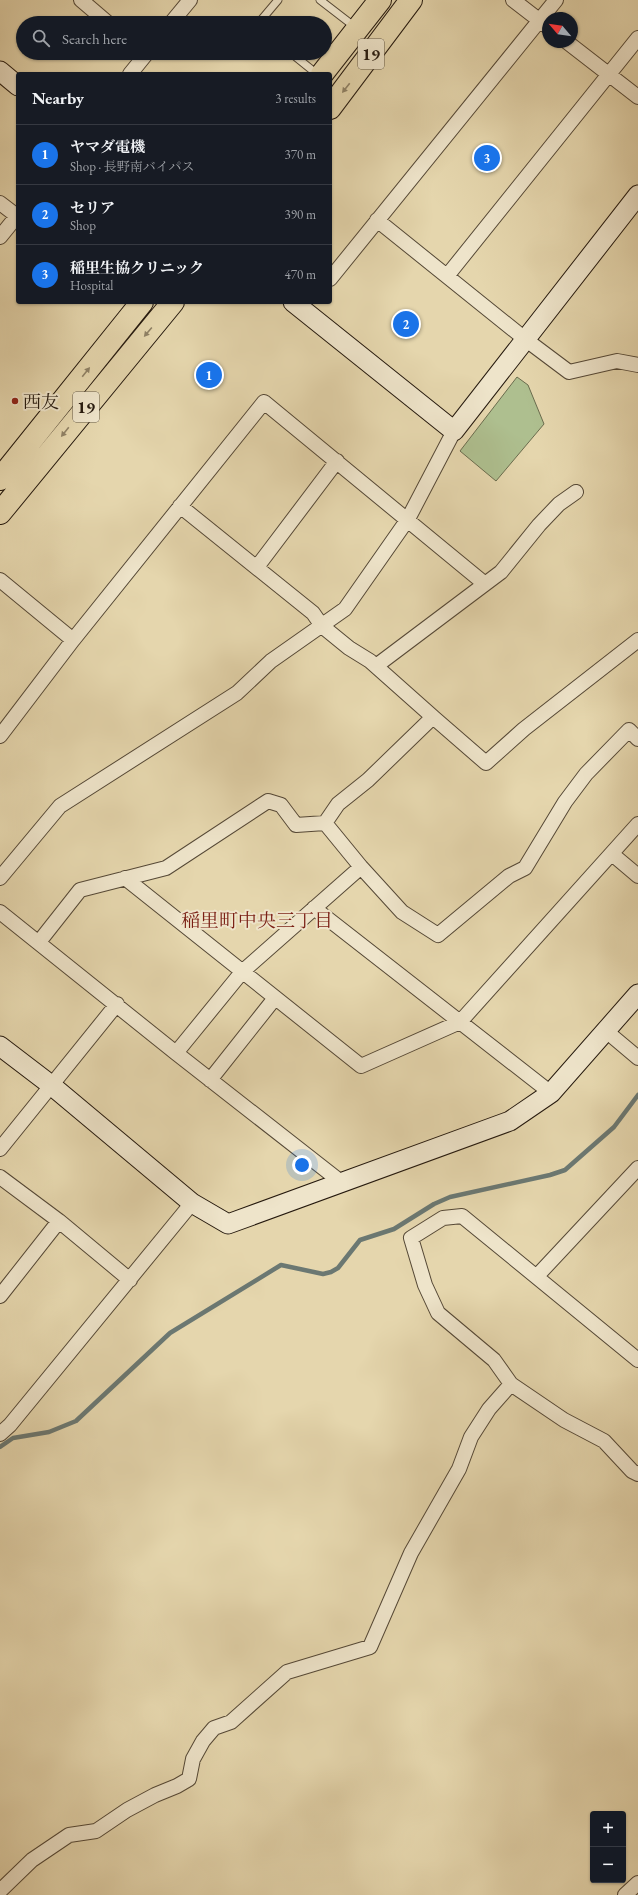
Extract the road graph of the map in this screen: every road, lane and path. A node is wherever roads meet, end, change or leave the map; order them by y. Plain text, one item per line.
1 (81, 0) edge
2 (190, 0) edge
3 (278, 0) edge
4 (320, 0) edge
5 (380, 0) edge
6 (411, 0) edge
7 (512, 0) edge
8 (556, 0) edge
9 (550, 12) edge
10 (100, 16) edge
11 (177, 16) edge
12 (265, 16) edge
13 (542, 22) edge
14 (542, 26) edge
15 (357, 29) junction
16 (638, 38) edge
17 (575, 48) edge
18 (141, 60) edge
19 (300, 60) edge
20 (132, 72) edge
21 (315, 72) edge
22 (324, 72) edge
23 (610, 75) junction
24 (638, 97) edge
25 (332, 105) edge
26 (638, 195) edge
27 (0, 203) edge
28 (16, 215) edge
29 (16, 218) edge
30 (376, 220) junction
31 (0, 237) edge
32 (447, 276) junction
33 (332, 277) edge
34 (140, 304) edge
35 (171, 304) edge
36 (295, 304) edge
37 (525, 339) junction
38 (638, 365) edge
39 (454, 431) junction
40 (337, 461) junction
41 (0, 479) edge
42 (576, 492) dead end
43 (180, 506) junction
44 (0, 513) edge
45 (408, 519) junction
46 (257, 566) junction
47 (0, 580) edge
48 (484, 584) junction
49 (322, 626) junction
50 (73, 640) junction
51 (638, 640) edge
52 (376, 666) junction
53 (433, 717) junction
54 (0, 736) edge
55 (638, 739) edge
56 (325, 823) junction
57 (638, 824) edge
58 (612, 854) junction
59 (361, 867) junction
60 (638, 876) edge
61 (0, 878) edge
62 (125, 878) junction
63 (314, 908) junction
64 (0, 912) edge
65 (39, 942) junction
66 (242, 972) junction
67 (638, 994) edge
68 (275, 998) junction
69 (117, 1004) junction
70 (460, 1022) junction
71 (606, 1031) junction
72 (0, 1046) edge
73 (176, 1053) junction
74 (638, 1058) edge
75 (210, 1080) junction
76 (51, 1085) junction
77 (551, 1093) junction
78 (0, 1149) edge
79 (638, 1168) edge
80 (0, 1177) edge
81 (341, 1182) junction
82 (192, 1203) junction
83 (59, 1221) junction
84 (537, 1276) junction
85 (130, 1280) junction
86 (0, 1296) edge
87 (638, 1360) edge
88 (511, 1384) junction
89 (0, 1434) edge
90 (638, 1474) edge
91 (638, 1883) edge
92 (0, 1891) edge
93 (625, 1895) edge

1 - 10 street
2 - 11 street
3 - 12 lane
4 - 15 lane
5 - 15 highway, 19
6 -> 25 highway, 19
7 - 13 street
8 - 9 street
14 - 30 street
15 - 22 highway, 19
16 - 23 street
17 - 23 street
18 - 20 street
19 - 21 lane
23 - 24 street
23 - 32 street
26 - 37 street
27 - 28 street
29 - 31 street
30 - 32 street
30 - 33 street
32 - 37 street
41 -> 34 highway, 19
35 -> 44 highway, 19
36 - 39 street
37 - 38 street
37 - 39 street
39 - 45 street
40 - 43 street
40 - 45 street
40 - 46 street
42 - 48 street
43 - 46 street
43 - 50 street
45 - 48 street
45 - 49 street
46 - 49 street
47 - 50 street
48 - 52 street
49 - 52 street
49 - 61 street
50 - 54 street
51 - 53 street
52 - 53 street
53 - 56 street
55 - 59 street
56 - 59 street
56 - 62 street
57 - 58 street
58 - 60 street
58 - 70 street
59 - 63 street
62 - 65 street
62 - 66 street
63 - 66 street
63 - 70 street
64 - 65 street
65 - 69 street
66 - 68 street
66 - 73 street
67 - 71 street
68 - 70 street
68 - 75 street
69 - 73 street
69 - 76 street
70 - 77 street
71 - 74 street
71 - 77 street
72 - 76 street
73 - 75 street
75 - 81 street
76 - 78 street
76 - 82 street
77 - 81 street
79 - 84 street
80 - 83 street
81 - 82 street
82 - 85 street
83 - 85 street
83 - 86 street
84 - 87 street
84 - 88 street
85 - 89 street
88 - 90 street
88 - 92 street
91 - 93 street

